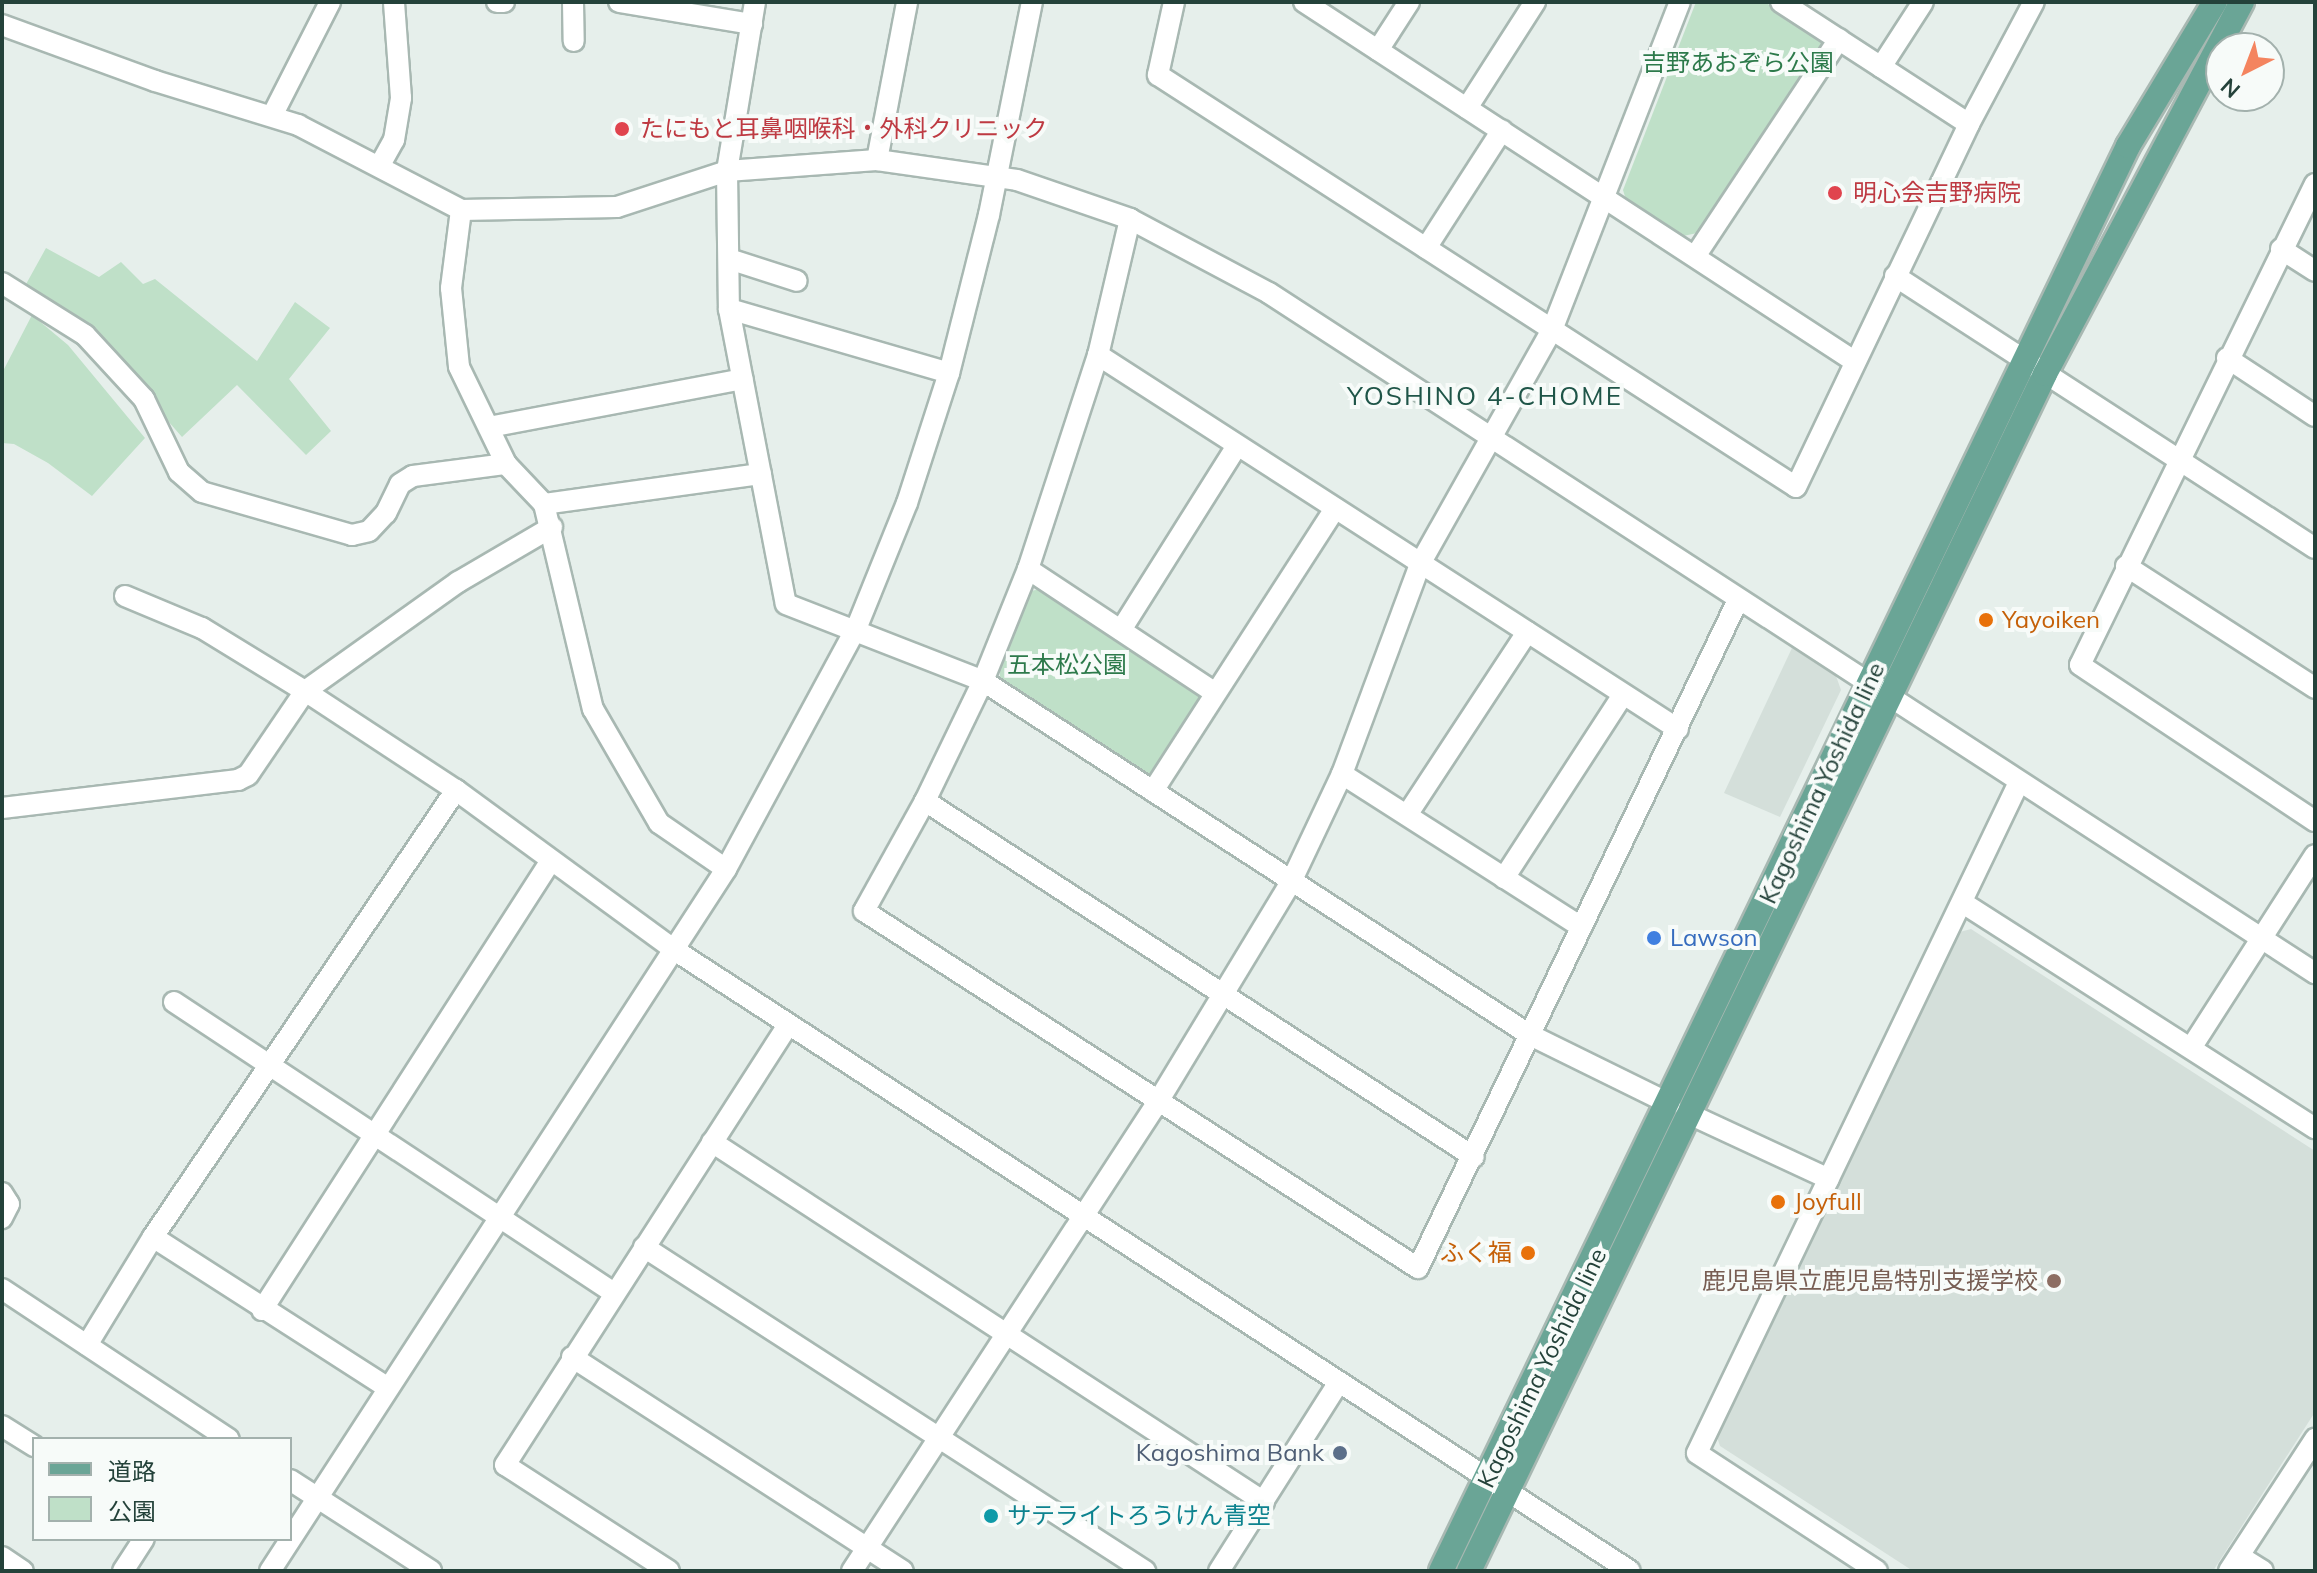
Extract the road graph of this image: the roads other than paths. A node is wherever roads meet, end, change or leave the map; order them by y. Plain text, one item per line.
1 (330, 2) edge
2 (394, 2) edge
3 (497, 2) edge
4 (504, 2) edge
5 (573, 2) edge
6 (619, 2) edge
7 (755, 2) edge
8 (907, 2) edge
9 (1032, 2) edge
10 (1174, 2) edge
11 (1304, 2) edge
12 (1409, 2) edge
13 (1535, 2) edge
14 (1680, 2) edge
15 (1923, 2) edge
16 (2034, 2) edge
17 (2215, 2) edge
18 (2242, 2) edge
19 (1791, 5) edge
20 (752, 24) junction
21 (2, 25) edge
22 (1839, 39) junction
23 (574, 41) dead end
24 (1378, 50) junction
25 (1881, 67) junction
26 (1467, 108) junction
27 (272, 116) junction
28 (1969, 124) junction
29 (1502, 130) junction
30 (877, 160) junction
31 (380, 165) junction
32 (727, 171) junction
33 (998, 176) junction
34 (2315, 184) edge
35 (1605, 197) junction
36 (461, 210) junction
37 (1130, 219) junction
38 (1426, 248) junction
39 (2281, 249) junction
40 (1696, 255) junction
41 (729, 259) junction
42 (2315, 271) edge
43 (1895, 276) junction
44 (797, 281) dead end
45 (2, 283) edge
46 (729, 309) junction
47 (1552, 330) junction
48 (1098, 355) junction
49 (2227, 358) junction
50 (1854, 361) junction
51 (2036, 368) junction
52 (949, 373) junction
53 (743, 379) junction
54 (2315, 416) edge
55 (489, 427) junction
56 (1492, 441) junction
57 (1237, 446) junction
58 (2178, 460) junction
59 (506, 464) junction
60 (761, 474) junction
61 (544, 504) junction
62 (1335, 509) junction
63 (552, 527) junction
64 (2315, 548) edge
65 (1420, 564) junction
66 (2126, 566) junction
67 (1028, 569) junction
68 (125, 596) dead end
69 (1738, 600) junction
70 (856, 629) junction
71 (1121, 630) junction
72 (1527, 632) junction
73 (983, 681) junction
74 (1868, 683) junction
75 (2315, 688) edge
76 (305, 691) junction
77 (1215, 693) junction
78 (1623, 695) junction
79 (1890, 697) junction
80 (1678, 729) junction
81 (1342, 774) junction
82 (2019, 782) junction
83 (456, 790) junction
84 (1153, 791) junction
85 (925, 801) junction
86 (2, 808) edge
87 (1407, 815) junction
88 (2315, 821) edge
89 (2315, 855) edge
90 (550, 862) junction
91 (726, 869) junction
92 (1504, 878) junction
93 (1291, 882) junction
94 (1963, 903) junction
95 (1581, 927) junction
96 (2261, 938) junction
97 (673, 949) junction
98 (2315, 973) edge
99 (1225, 995) junction
100 (174, 1002) dead end
101 (788, 1025) junction
102 (1530, 1035) junction
103 (2191, 1048) junction
104 (270, 1066) junction
105 (1159, 1100) junction
106 (1679, 1109) junction
107 (2315, 1128) edge
108 (375, 1137) junction
109 (712, 1142) junction
110 (1474, 1157) junction
111 (1829, 1179) junction
112 (2, 1193) edge
113 (1084, 1215) junction
114 (499, 1216) junction
115 (2, 1218) edge
116 (153, 1237) junction
117 (644, 1247) junction
118 (2, 1289) edge
119 (614, 1293) junction
120 (262, 1310) junction
121 (1006, 1334) junction
122 (87, 1345) junction
123 (572, 1357) junction
124 (1337, 1385) junction
125 (388, 1388) junction
126 (2, 1426) edge
127 (217, 1436) edge
128 (939, 1437) junction
129 (2315, 1439) edge
130 (32, 1445) edge
131 (1489, 1477) junction
132 (292, 1481) edge
133 (1511, 1492) junction
134 (318, 1498) junction
135 (1264, 1502) junction
136 (292, 1538) edge
137 (143, 1541) edge
138 (290, 1541) edge
139 (867, 1548) junction
140 (2, 1557) edge
141 (2234, 1564) edge
142 (1871, 1569) edge
143 (23, 1571) edge
144 (123, 1571) edge
145 (270, 1571) edge
146 (431, 1571) edge
147 (669, 1571) edge
148 (852, 1571) edge
149 (903, 1571) edge
150 (1145, 1571) edge
151 (1219, 1571) edge
152 (1441, 1571) edge
153 (1469, 1571) edge
154 (1630, 1571) edge
155 (2263, 1571) edge

1 - 27 street
2 - 31 street
3 - 4 street
5 - 23 street
6 - 20 street
7 - 20 street
8 - 30 street
9 - 33 street
10 - 38 street
11 - 24 street
12 - 24 street
13 - 26 street
14 - 35 street
15 - 25 street
16 - 28 street
17 - 51 main road, Kagoshima Yoshida line
18 - 51 main road, Kagoshima Yoshida line
19 - 22 street
20 - 32 street
21 - 27 street
22 - 25 street
22 - 40 street
24 - 26 street
25 - 28 street
26 - 29 street
27 - 31 street
28 - 43 street
29 - 35 street
29 - 38 street
30 - 32 street
30 - 33 street
31 - 36 street
32 - 36 street
32 - 41 street
33 - 37 street
33 - 52 street
34 - 39 street
35 - 40 street
35 - 47 street
36 - 55 street
37 - 48 street
37 - 56 street
38 - 47 street
39 - 42 street
39 - 49 street
40 - 50 street
41 - 44 street
41 - 46 street
43 - 50 street
43 - 51 street
45 - 59 street
46 - 52 street
46 - 53 street
47 - 50 street
47 - 56 street
48 - 57 street
48 - 67 street
49 - 54 street
49 - 58 street
51 - 58 street
51 - 74 main road, Kagoshima Yoshida line
51 - 79 main road, Kagoshima Yoshida line
52 - 70 street
53 - 55 street
53 - 60 street
55 - 59 street
56 - 65 street
56 - 69 street
57 - 62 street
57 - 71 street
58 - 64 street
58 - 66 street
59 - 61 street
60 - 61 street
60 - 70 street
61 - 63 street
62 - 65 street
62 - 77 street
63 - 76 street
63 - 91 street
65 - 72 street
65 - 81 street
66 - 75 street
66 - 88 street
67 - 71 street
67 - 73 street
68 - 76 street
69 - 74 street
69 - 80 street
70 - 73 street
70 - 91 street
71 - 77 street
72 - 78 street
72 - 87 street
73 - 84 street
73 - 85 street
74 - 79 street
74 - 106 main road, Kagoshima Yoshida line
76 - 83 street
76 - 86 street
77 - 84 street
78 - 80 street
78 - 92 street
79 - 82 street
79 - 106 main road, Kagoshima Yoshida line
80 - 95 street
81 - 87 street
81 - 93 street
82 - 94 street
82 - 96 street
83 - 90 street
83 - 104 street
84 - 93 street
85 - 99 street
85 - 105 street
87 - 92 street
89 - 96 street
90 - 97 street
90 - 108 street
91 - 97 street
92 - 95 street
93 - 99 street
93 - 102 street
94 - 103 street
94 - 111 street
95 - 102 street
96 - 98 street
96 - 103 street
97 - 101 street
97 - 114 street
99 - 105 street
99 - 110 street
100 - 104 street
101 - 109 street
101 - 113 street
102 - 106 street
102 - 110 street
103 - 107 street
104 - 108 street
104 - 116 street
105 - 110 street
105 - 113 street
106 - 111 street
106 - 131 main road, Kagoshima Yoshida line
106 - 133 main road, Kagoshima Yoshida line
108 - 114 street
108 - 120 street
109 - 117 street
109 - 121 street
111 - 142 street
112 - 115 street
113 - 121 street
113 - 124 street
114 - 119 street
114 - 125 street
116 - 120 street
116 - 122 street
117 - 119 street
117 - 128 street
118 - 122 street
119 - 123 street
120 - 125 street
121 - 128 street
121 - 135 street
122 - 127 street
123 - 139 street
123 - 147 street
124 - 131 street
124 - 135 street
125 - 134 street
126 - 130 street
128 - 139 street
128 - 150 street
129 - 141 street
131 - 133 street
131 - 152 main road, Kagoshima Yoshida line
132 - 134 street
133 - 153 main road, Kagoshima Yoshida line
133 - 154 street
134 - 136 street
134 - 146 street
135 - 151 street
137 - 144 street
138 - 145 street
139 - 148 street
139 - 149 street
140 - 143 street
141 - 155 street

